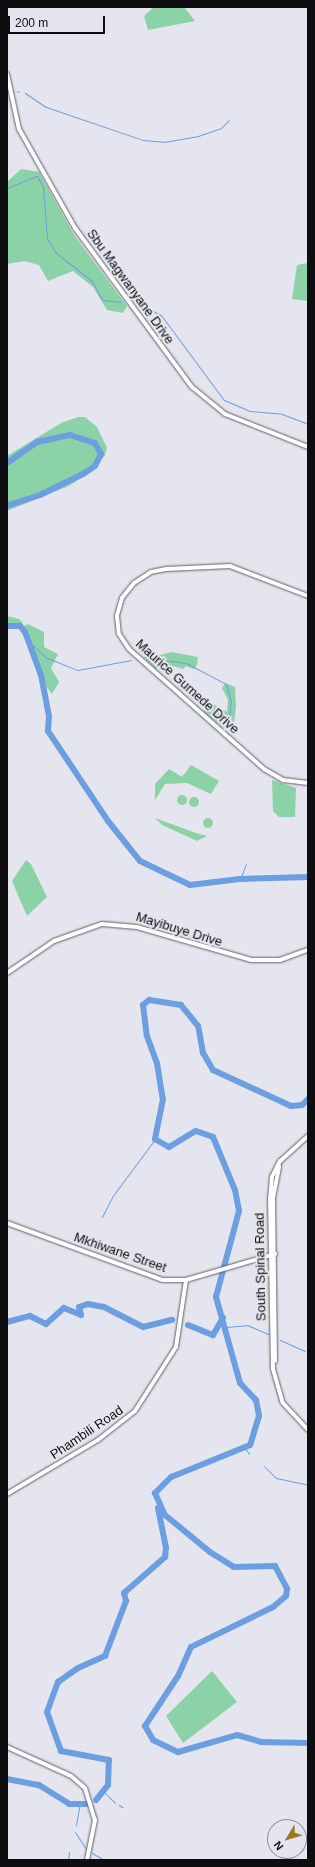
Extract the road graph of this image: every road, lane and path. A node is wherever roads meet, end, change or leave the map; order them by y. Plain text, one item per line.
1 (7, 74) edge
2 (308, 447) edge
3 (308, 596) edge
4 (308, 783) edge
5 (308, 950) edge
6 (7, 974) edge
7 (308, 1136) edge
8 (7, 1223) edge
9 (273, 1254) junction
10 (186, 1280) junction
11 (308, 1430) edge
12 (7, 1494) edge
13 (7, 1747) edge
14 (87, 1860) edge

1 - 2 street, Sbu Magwanyane Drive
3 - 4 street, Maurice Gumede Drive
5 - 6 street, Mayibuye Drive
7 - 9 street, South Spinal Road
8 - 10 street, Mkhiwane Street
9 - 10 street, Mkhiwane Street
9 - 11 street, South Spinal Road
10 - 12 street, Phambili Road
13 - 14 street

